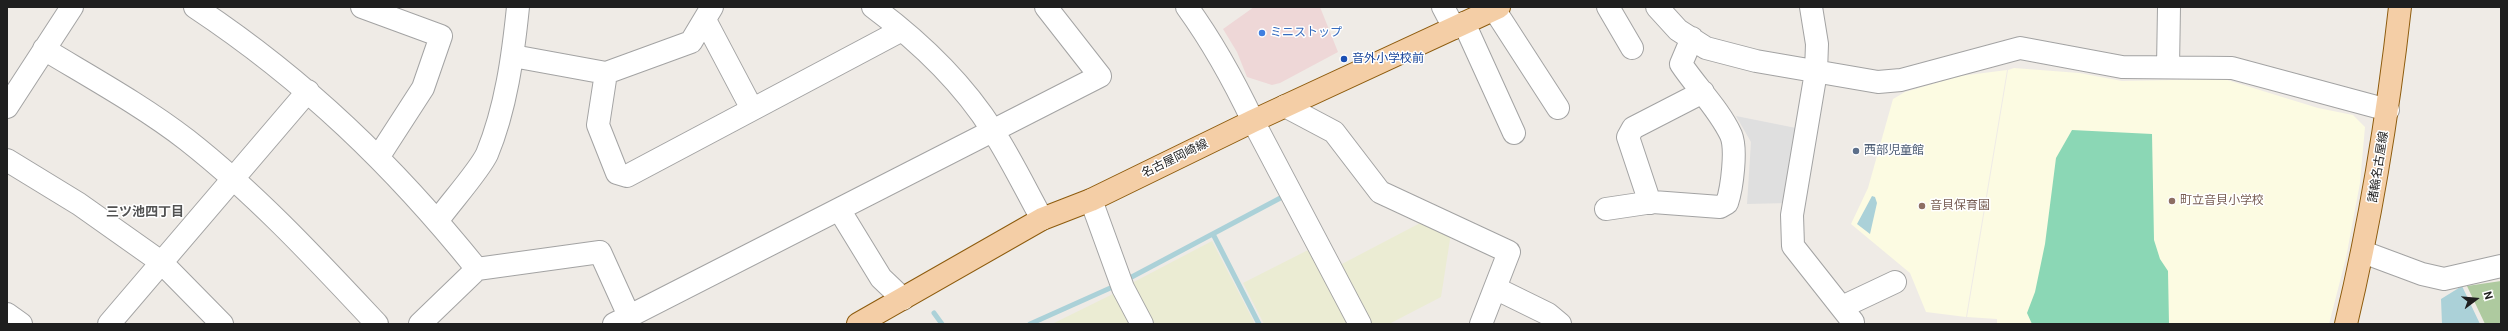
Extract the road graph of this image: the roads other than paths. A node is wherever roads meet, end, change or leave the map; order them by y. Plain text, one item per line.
1 (72, 7) edge
2 (518, 7) edge
3 (873, 7) edge
4 (1046, 7) edge
5 (1187, 7) edge
6 (1443, 7) edge
7 (1608, 7) edge
8 (1657, 7) edge
9 (1811, 7) edge
10 (2169, 7) edge
11 (2400, 7) edge
12 (1496, 8) edge
13 (374, 9) edge
14 (206, 10) edge
15 (708, 14) edge
16 (1459, 25) junction
17 (902, 30) junction
18 (1692, 38) junction
19 (1632, 48) dead end
20 (44, 49) junction
21 (513, 56) junction
22 (2168, 68) junction
23 (1816, 72) junction
24 (606, 73) junction
25 (308, 91) junction
26 (1702, 92) junction
27 (1285, 106) junction
28 (7, 107) edge
29 (1558, 108) dead end
30 (752, 109) junction
31 (2388, 110) junction
32 (1252, 121) junction
33 (993, 131) junction
34 (1514, 133) dead end
35 (379, 156) junction
36 (7, 160) edge
37 (233, 178) junction
38 (1091, 200) junction
39 (1650, 203) junction
40 (1606, 209) dead end
41 (840, 211) junction
42 (1042, 219) junction
43 (438, 220) junction
44 (2363, 252) junction
45 (160, 262) junction
46 (2501, 266) edge
47 (477, 269) junction
48 (1895, 282) dead end
49 (1495, 288) junction
50 (903, 299) junction
51 (7, 314) edge
52 (621, 320) edge
53 (21, 324) edge
54 (109, 324) edge
55 (222, 324) edge
56 (377, 324) edge
57 (420, 324) edge
58 (858, 324) edge
59 (1142, 324) edge
60 (1360, 324) edge
61 (1481, 324) edge
62 (1560, 324) edge
63 (2346, 324) edge

1 - 20 street
2 - 21 street
3 - 17 street
4 - 33 street
5 - 32 street
6 - 16 street
7 - 19 street
8 - 18 street
9 - 23 street
10 - 22 street
11 - 31 main road, 諸輪名古屋線
12 - 16 main road, 名古屋岡崎線
12 - 29 street
13 - 35 street
14 - 25 street
15 - 24 street
15 - 30 street
16 - 27 main road, 名古屋岡崎線
16 - 34 street
17 - 30 street
17 - 33 street
18 - 23 street
18 - 26 street
20 - 28 street
20 - 37 street
21 - 24 street
21 - 43 street
22 - 23 street
22 - 31 street
23 - 48 street
24 - 30 street
25 - 35 street
25 - 37 street
26 - 39 street
26 - 39 street
27 - 32 main road, 名古屋岡崎線
27 - 49 street
31 - 44 main road, 諸輪名古屋線
32 - 38 main road, 名古屋岡崎線
32 - 60 street
33 - 41 street
33 - 42 street
35 - 43 street
36 - 45 street
37 - 45 street
37 - 56 street
38 - 42 main road, 名古屋岡崎線
38 - 59 street
39 - 40 street
41 - 50 street
41 - 52 street
42 - 50 main road, 名古屋岡崎線
43 - 47 street
44 - 46 street
44 - 63 main road, 諸輪名古屋線
45 - 54 street
45 - 55 street
47 - 52 street
47 - 57 street
49 - 61 street
49 - 62 street
50 - 58 main road, 名古屋岡崎線
51 - 53 street

